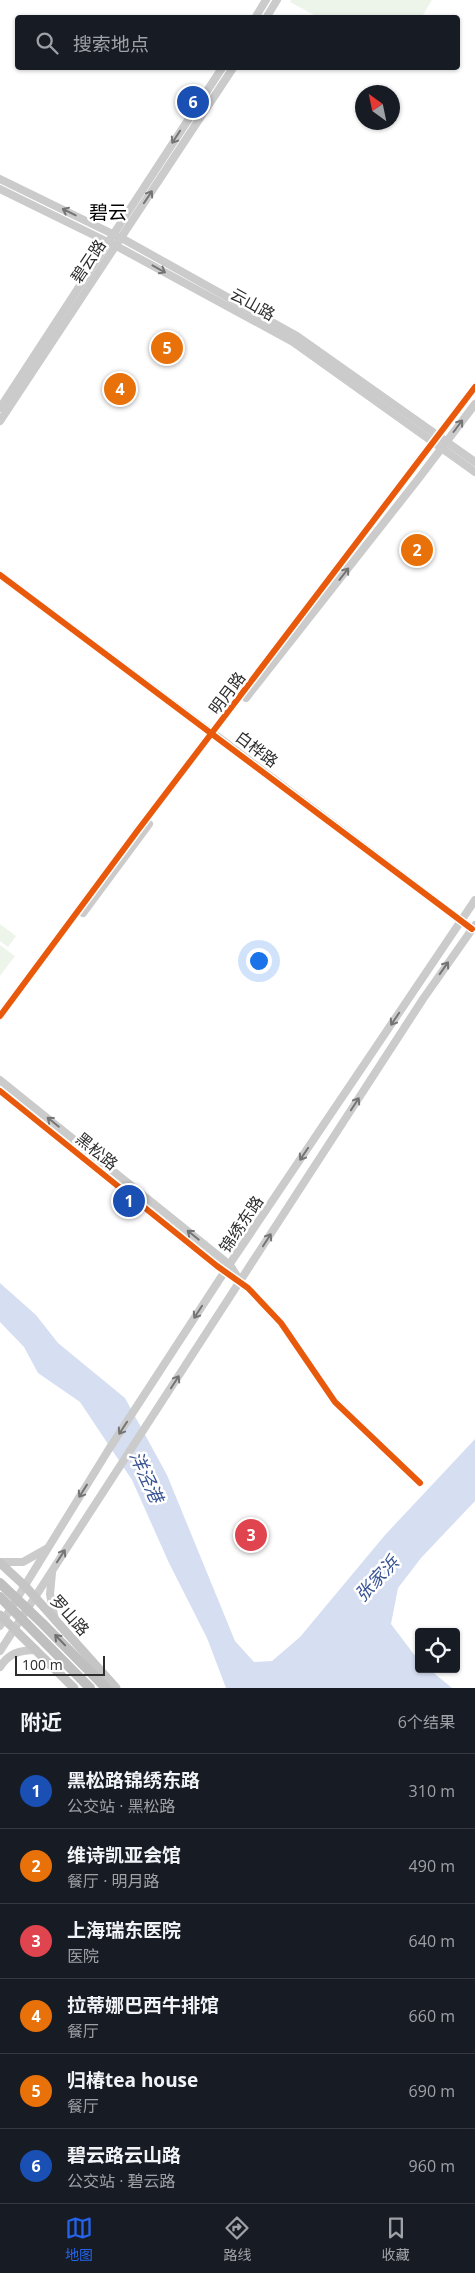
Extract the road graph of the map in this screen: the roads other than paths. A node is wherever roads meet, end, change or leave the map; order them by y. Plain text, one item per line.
1 (266, 0) edge
2 (277, 0) edge
3 (257, 15) edge
4 (268, 15) edge
5 (221, 70) edge
6 (232, 70) edge
7 (0, 179) edge
8 (0, 189) edge
9 (113, 233) junction
10 (121, 238) junction
11 (112, 244) junction
12 (475, 387) edge
13 (475, 404) edge
14 (0, 408) edge
15 (0, 420) edge
16 (436, 438) junction
17 (444, 445) junction
18 (475, 462) edge
19 (475, 472) edge
20 (0, 575) edge
21 (215, 735) junction
22 (475, 900) edge
23 (461, 920) junction
24 (474, 927) edge
25 (0, 1016) edge
26 (0, 1023) edge
27 (0, 1080) edge
28 (0, 1091) edge
29 (227, 1268) junction
30 (240, 1281) junction
31 (420, 1483) dead end
32 (48, 1548) junction
33 (0, 1563) edge
34 (52, 1570) junction
35 (0, 1583) edge
36 (25, 1586) junction
37 (0, 1597) edge
38 (35, 1597) junction
39 (2, 1620) edge
40 (55, 1620) junction
41 (15, 1629) junction
42 (36, 1650) junction
43 (0, 1651) edge
44 (0, 1667) edge
45 (74, 1688) edge
46 (90, 1688) edge
47 (106, 1688) edge
48 (116, 1688) edge

1 - 3 street
2 - 4 street
5 -> 9 street, 碧云路
10 -> 6 street, 碧云路
9 -> 7 street, 云山路
8 - 11 street, 云山路
9 - 10 street, 云山路
9 - 11 street, 碧云路
10 - 11 street, 碧云路
10 - 16 street, 云山路
11 - 14 street, 碧云路
11 - 15 street, 碧云路
11 -> 16 street, 云山路
12 - 16 street, 明月路
17 -> 13 street, 明月路
16 - 17 street, 云山路
16 - 21 street, 明月路
17 - 18 street, 云山路
17 - 19 street, 云山路
21 -> 17 street, 明月路
20 - 21 street, 白桦路
21 - 23 street, 白桦路
21 - 25 street, 明月路
21 - 26 street, 明月路
22 - 23 street, 锦绣东路
23 - 24 street, 白桦路
23 -> 29 street, 锦绣东路
30 -> 24 street, 锦绣东路
29 -> 27 street
28 - 29 street, 黑松路
29 - 30 street
29 -> 32 street, 锦绣东路
30 - 31 street
34 -> 30 street, 锦绣东路
32 - 33 street
32 - 36 street, 锦绣东路
33 - 36 main road, 罗山路
34 - 38 street, 锦绣东路
34 - 40 street
47 -> 35 highway
36 - 38 main road, 罗山路
36 - 39 street, 锦绣东路
37 - 46 highway
38 - 40 main road, 罗山路
38 - 41 street, 锦绣东路
39 - 41 main road
40 - 48 main road, 罗山路
41 - 42 main road
41 - 43 street, 锦绣东路
42 - 44 street
42 - 45 main road

